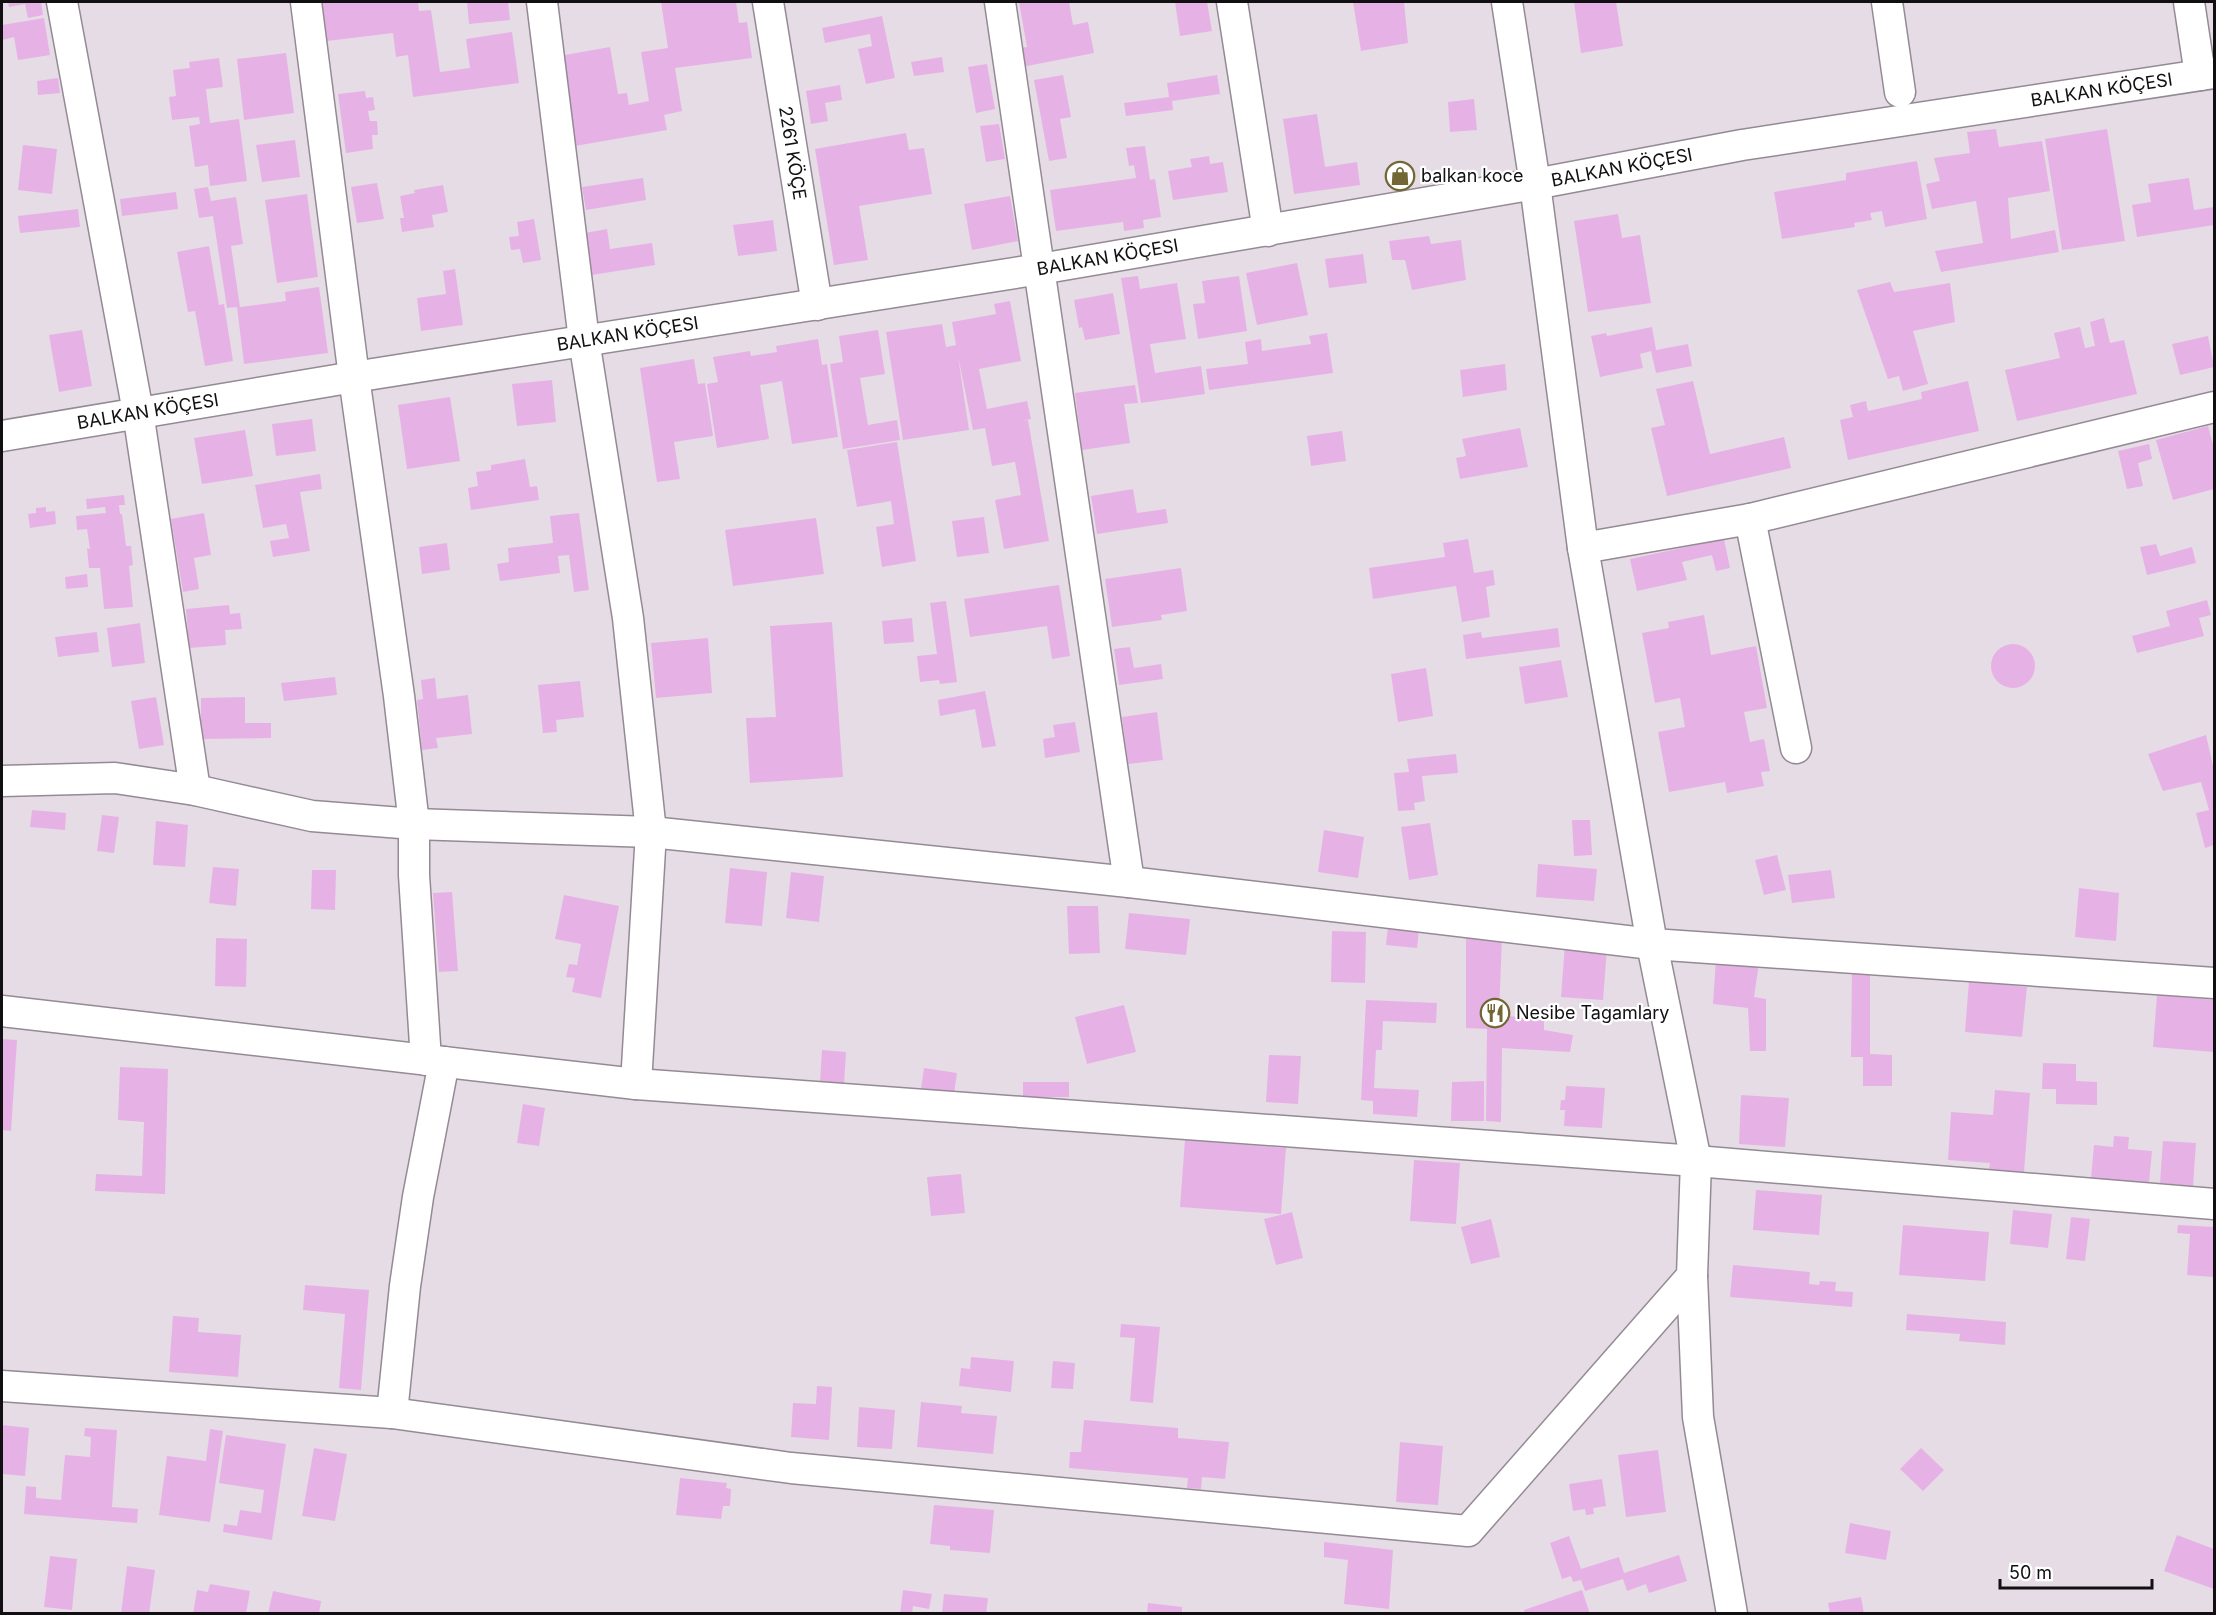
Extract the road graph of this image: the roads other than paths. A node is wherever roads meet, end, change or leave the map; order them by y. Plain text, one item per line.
1 (62, 2) edge
2 (306, 2) edge
3 (542, 2) edge
4 (768, 2) edge
5 (1000, 2) edge
6 (1232, 2) edge
7 (1508, 2) edge
8 (1887, 2) edge
9 (2189, 2) edge
10 (2207, 74) edge
11 (1900, 92) dead end
12 (1535, 184) junction
13 (1268, 231) junction
14 (1040, 269) junction
15 (816, 305) junction
16 (585, 340) junction
17 (354, 377) junction
18 (2214, 407) edge
19 (138, 412) junction
20 (2, 436) edge
21 (1750, 519) junction
22 (1583, 548) junction
23 (1796, 748) dead end
24 (2, 781) edge
25 (195, 790) junction
26 (414, 824) junction
27 (651, 832) junction
28 (1129, 882) junction
29 (1652, 944) junction
30 (2214, 983) edge
31 (2, 1011) edge
32 (435, 1061) junction
33 (636, 1084) junction
34 (1696, 1161) junction
35 (2214, 1204) edge
36 (1692, 1276) junction
37 (2, 1386) edge
38 (392, 1413) junction
39 (1732, 1614) edge

1 - 19 street
2 - 17 street
3 - 16 street
4 - 15 street, 2261 KÖÇE
5 - 14 street
6 - 13 street
7 - 12 street
8 - 11 street
9 - 10 street
10 - 12 street, BALKAN KÖÇESI
12 - 13 street, BALKAN KÖÇESI
12 - 22 street
13 - 14 street, BALKAN KÖÇESI
14 - 15 street, BALKAN KÖÇESI
14 - 28 street
15 - 16 street, BALKAN KÖÇESI
16 - 17 street, BALKAN KÖÇESI
16 - 27 street
17 - 19 street, BALKAN KÖÇESI
17 - 26 street
18 - 21 street
19 - 20 street, BALKAN KÖÇESI
19 - 25 street
21 - 22 street
21 - 23 street
22 - 29 street
24 - 25 street
25 - 26 street
26 - 27 street
26 - 32 street
27 - 28 street
27 - 33 street
28 - 29 street
29 - 30 street
29 - 34 street
31 - 32 street
32 - 33 street
32 - 38 street
33 - 34 street
34 - 35 street
34 - 36 street
36 - 38 street
36 - 39 street
37 - 38 street

